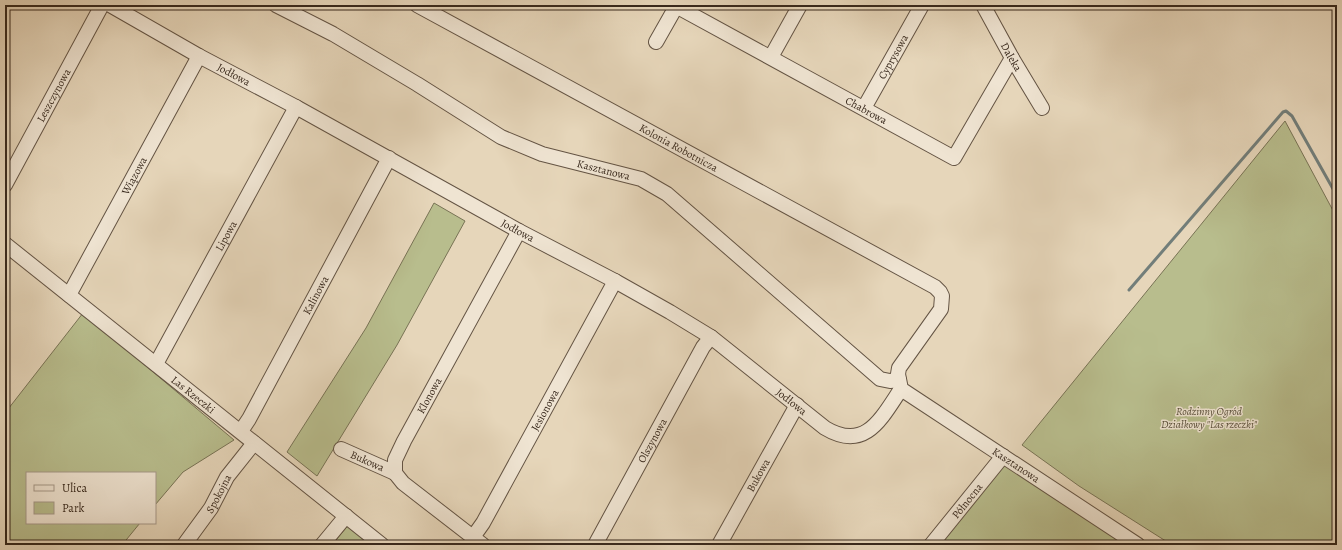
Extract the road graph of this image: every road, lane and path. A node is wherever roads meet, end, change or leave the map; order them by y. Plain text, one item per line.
1 (102, 5) edge
2 (110, 5) edge
3 (276, 5) edge
4 (417, 5) edge
5 (800, 5) edge
6 (922, 5) edge
7 (983, 5) edge
8 (677, 6) edge
9 (656, 42) dead end
10 (199, 56) junction
11 (771, 57) junction
12 (1012, 58) junction
13 (296, 107) junction
14 (864, 108) junction
15 (1042, 108) dead end
16 (389, 158) junction
17 (5, 186) edge
18 (519, 231) junction
19 (5, 244) edge
20 (615, 281) junction
21 (69, 295) junction
22 (711, 337) junction
23 (156, 364) junction
24 (900, 385) junction
25 (796, 405) junction
26 (241, 431) junction
27 (254, 443) junction
28 (341, 448) dead end
29 (1002, 456) junction
30 (394, 473) junction
31 (346, 516) junction
32 (478, 541) edge
33 (184, 545) edge
34 (322, 545) edge
35 (382, 545) edge
36 (595, 545) edge
37 (719, 545) edge
38 (932, 545) edge
39 (1138, 545) edge

1 - 17 street, Leszczynowa
2 - 10 street, Jodłowa
3 - 24 street, Kasztanowa
4 - 24 street, Kolonia Robotnicza
5 - 11 street
6 - 14 street, Cyprysowa
7 - 12 street, Daleka
8 - 9 street
8 - 11 street, Chabrowa
10 - 13 street, Jodłowa
10 - 21 street, Wiązowa
11 - 14 street, Chabrowa
12 - 14 street, Chabrowa
12 - 15 street, Daleka
13 - 16 street, Jodłowa
13 - 23 street, Lipowa
16 - 18 street, Jodłowa
16 - 26 street, Kalinowa
18 - 20 street, Jodłowa
18 - 30 street, Klonowa
19 - 21 street, Las Rzeczki
20 - 22 street, Jodłowa
20 - 32 street, Jesionowa
21 - 23 street, Las Rzeczki
22 - 25 street, Jodłowa
22 - 36 street, Olszynowa
23 - 26 street, Las Rzeczki
24 - 25 street, Jodłowa
24 - 29 street, Kasztanowa
25 - 37 street, Bukowa
26 - 27 street, Las Rzeczki
27 - 31 street, Las Rzeczki
27 - 33 street, Spokojna
28 - 30 street, Bukowa
29 - 38 street, Północna
29 - 39 street, Kasztanowa
30 - 32 street
31 - 34 street
31 - 35 street, Las Rzeczki

